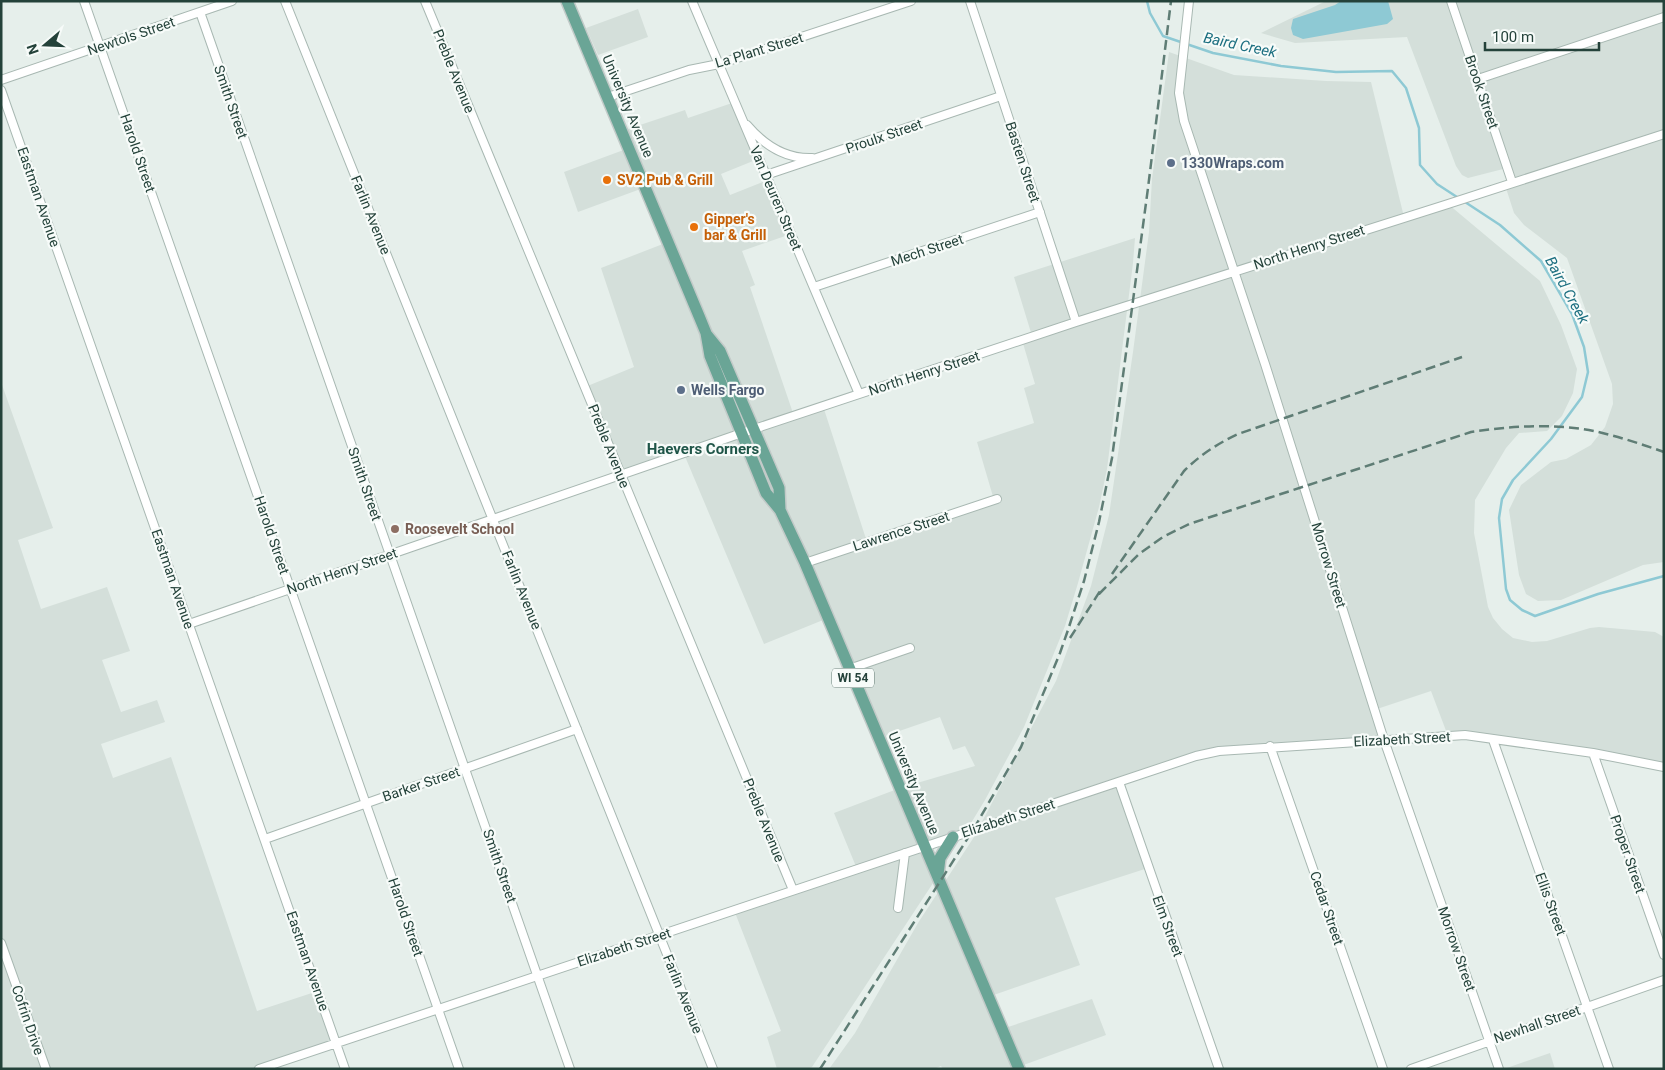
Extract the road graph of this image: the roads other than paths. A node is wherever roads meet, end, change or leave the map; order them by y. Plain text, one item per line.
1 (84, 1) edge
2 (232, 1) edge
3 (285, 1) edge
4 (425, 1) edge
5 (567, 1) edge
6 (692, 1) edge
7 (911, 1) edge
8 (970, 1) edge
9 (1189, 1) edge
10 (1451, 1) edge
11 (200, 12) junction
12 (1664, 17) edge
13 (100, 46) junction
14 (719, 64) junction
15 (1478, 79) junction
16 (1, 80) edge
17 (1, 90) edge
18 (1001, 96) junction
19 (608, 97) junction
20 (742, 119) junction
21 (1664, 134) edge
22 (822, 156) junction
23 (766, 175) junction
24 (1512, 182) junction
25 (1040, 212) junction
26 (1234, 271) junction
27 (814, 287) junction
28 (1076, 322) junction
29 (706, 333) junction
30 (859, 394) junction
31 (754, 429) junction
32 (742, 433) junction
33 (621, 475) junction
34 (996, 499) dead end
35 (780, 510) junction
36 (493, 519) junction
37 (390, 555) junction
38 (805, 563) junction
39 (291, 589) junction
40 (189, 624) junction
41 (910, 648) dead end
42 (849, 669) junction
43 (577, 730) junction
44 (1384, 740) junction
45 (1493, 740) junction
46 (1270, 746) junction
47 (1593, 753) junction
48 (1664, 767) edge
49 (466, 769) junction
50 (1118, 782) junction
51 (367, 804) junction
52 (953, 836) junction
53 (265, 839) junction
54 (924, 846) junction
55 (905, 853) junction
56 (938, 877) junction
57 (793, 890) junction
58 (898, 908) dead end
59 (659, 935) junction
60 (1, 943) edge
61 (1664, 956) edge
62 (538, 975) junction
63 (1664, 980) edge
64 (1588, 1007) junction
65 (438, 1008) junction
66 (1489, 1041) junction
67 (335, 1042) junction
68 (46, 1069) edge
69 (259, 1069) edge
70 (345, 1069) edge
71 (460, 1069) edge
72 (570, 1069) edge
73 (712, 1069) edge
74 (1019, 1069) edge
75 (1219, 1069) edge
76 (1383, 1069) edge
77 (1411, 1069) edge
78 (1499, 1069) edge
79 (1609, 1069) edge

1 - 13 street, Harold Street
2 - 11 street, Newtols Street
3 - 36 street, Farlin Avenue
4 - 33 street, Preble Avenue
5 - 19 main road, University Avenue / WI 54
6 - 14 street, Van Deuren Street
7 - 14 street, La Plant Street
8 - 18 street, Basten Street
9 - 26 street, Morrow Street
10 - 15 street, Brook Street
11 - 13 street, Newtols Street
11 - 37 street, Smith Street
12 - 15 street
13 - 16 street, Newtols Street
13 - 39 street, Harold Street
14 - 19 street, La Plant Street
14 - 20 street, Van Deuren Street
15 - 24 street, Brook Street
17 - 40 street, Eastman Avenue
18 - 22 street, Proulx Street
18 - 25 street, Basten Street
19 - 29 main road, University Avenue / WI 54
20 - 22 street
20 - 23 street, Van Deuren Street
21 - 24 street, North Henry Street
22 - 23 street, Proulx Street
23 - 27 street, Van Deuren Street
24 - 26 street, North Henry Street
25 - 27 street, Mech Street
25 - 28 street, Basten Street
26 - 28 street, North Henry Street
26 - 44 street, Morrow Street
27 - 30 street, Van Deuren Street
28 - 30 street, North Henry Street
29 - 31 main road, University Avenue / WI 54
29 - 32 main road, University Avenue / WI 54
30 - 31 street, North Henry Street
31 - 32 street, North Henry Street
31 - 35 main road, University Avenue / WI 54
32 - 33 street, North Henry Street
32 - 35 main road, University Avenue / WI 54
33 - 36 street, North Henry Street
33 - 57 street, Preble Avenue
34 - 38 street, Lawrence Street
35 - 38 main road, University Avenue / WI 54
36 - 37 street, North Henry Street
36 - 43 street, Farlin Avenue
37 - 39 street, North Henry Street
37 - 49 street, Smith Street
38 - 42 main road, University Avenue / WI 54
39 - 40 street, North Henry Street
39 - 51 street, Harold Street
40 - 53 street, Eastman Avenue
41 - 42 street
42 - 54 main road, University Avenue / WI 54
43 - 49 street, Barker Street
43 - 59 street, Farlin Avenue
44 - 45 street, Elizabeth Street
44 - 46 street, Elizabeth Street
44 - 66 street, Morrow Street
45 - 47 street, Elizabeth Street
45 - 64 street, Ellis Street
46 - 50 street, Elizabeth Street
46 - 76 street, Cedar Street
47 - 48 street, Elizabeth Street
47 - 61 street, Proper Street
49 - 51 street, Barker Street
49 - 62 street, Smith Street
50 - 52 street, Elizabeth Street
50 - 75 street, Elm Street
51 - 53 street, Barker Street
51 - 65 street, Harold Street
52 - 54 street, Elizabeth Street
52 - 56 main road
53 - 67 street, Eastman Avenue
54 - 55 street, Elizabeth Street
54 - 56 main road, University Avenue / WI 54
55 - 57 street, Elizabeth Street
55 - 58 street
56 - 74 main road, University Avenue / WI 54
57 - 59 street, Elizabeth Street
59 - 62 street, Elizabeth Street
59 - 73 street, Farlin Avenue
60 - 68 street, Cofrin Drive
62 - 65 street, Elizabeth Street
62 - 72 street, Smith Street
63 - 64 street, Newhall Street
64 - 66 street, Newhall Street
64 - 79 street, Ellis Street
65 - 67 street, Elizabeth Street
65 - 71 street, Harold Street
66 - 77 street, Newhall Street
66 - 78 street, Morrow Street
67 - 69 street, Elizabeth Street
67 - 70 street, Eastman Avenue

